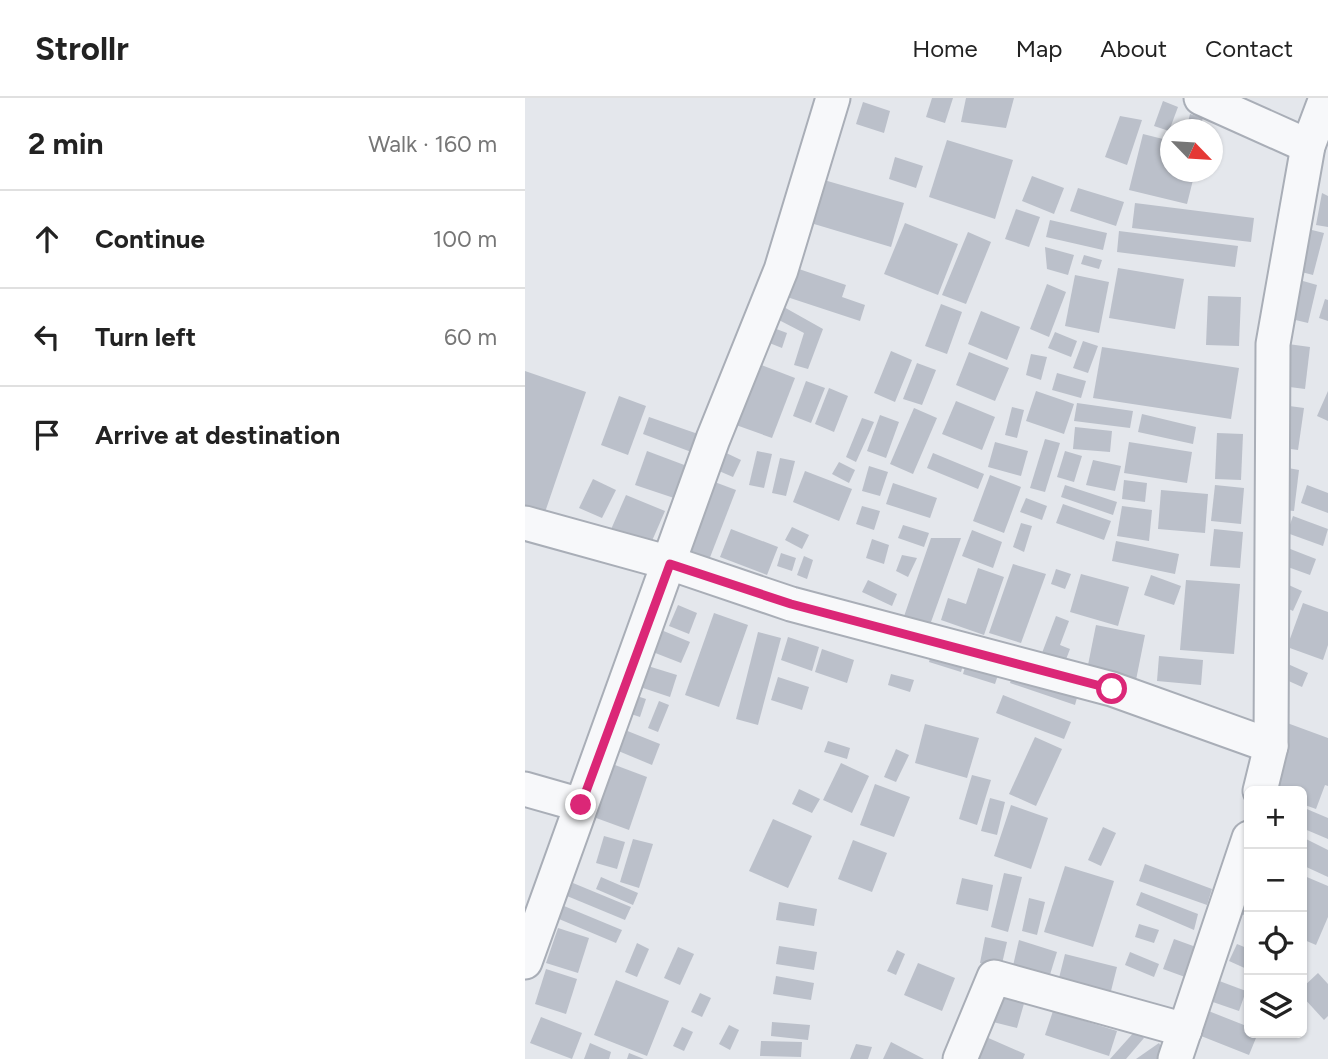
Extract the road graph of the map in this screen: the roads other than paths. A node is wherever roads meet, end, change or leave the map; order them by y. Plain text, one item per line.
1 (833, 98) edge
2 (1201, 98) edge
3 (1326, 98) edge
4 (1308, 146) junction
5 (525, 523) edge
6 (670, 564) junction
7 (1271, 746) junction
8 (1261, 786) edge
9 (525, 789) edge
10 (581, 805) junction
11 (1245, 849) edge
12 (525, 962) edge
13 (1180, 1045) edge
14 (960, 1059) edge

1 - 6 street
2 - 4 street
3 - 4 street
4 - 7 street
5 - 6 street
6 - 7 street
6 - 10 street
7 - 8 street
9 - 10 street
10 - 12 street
11 - 13 street
13 - 14 street

